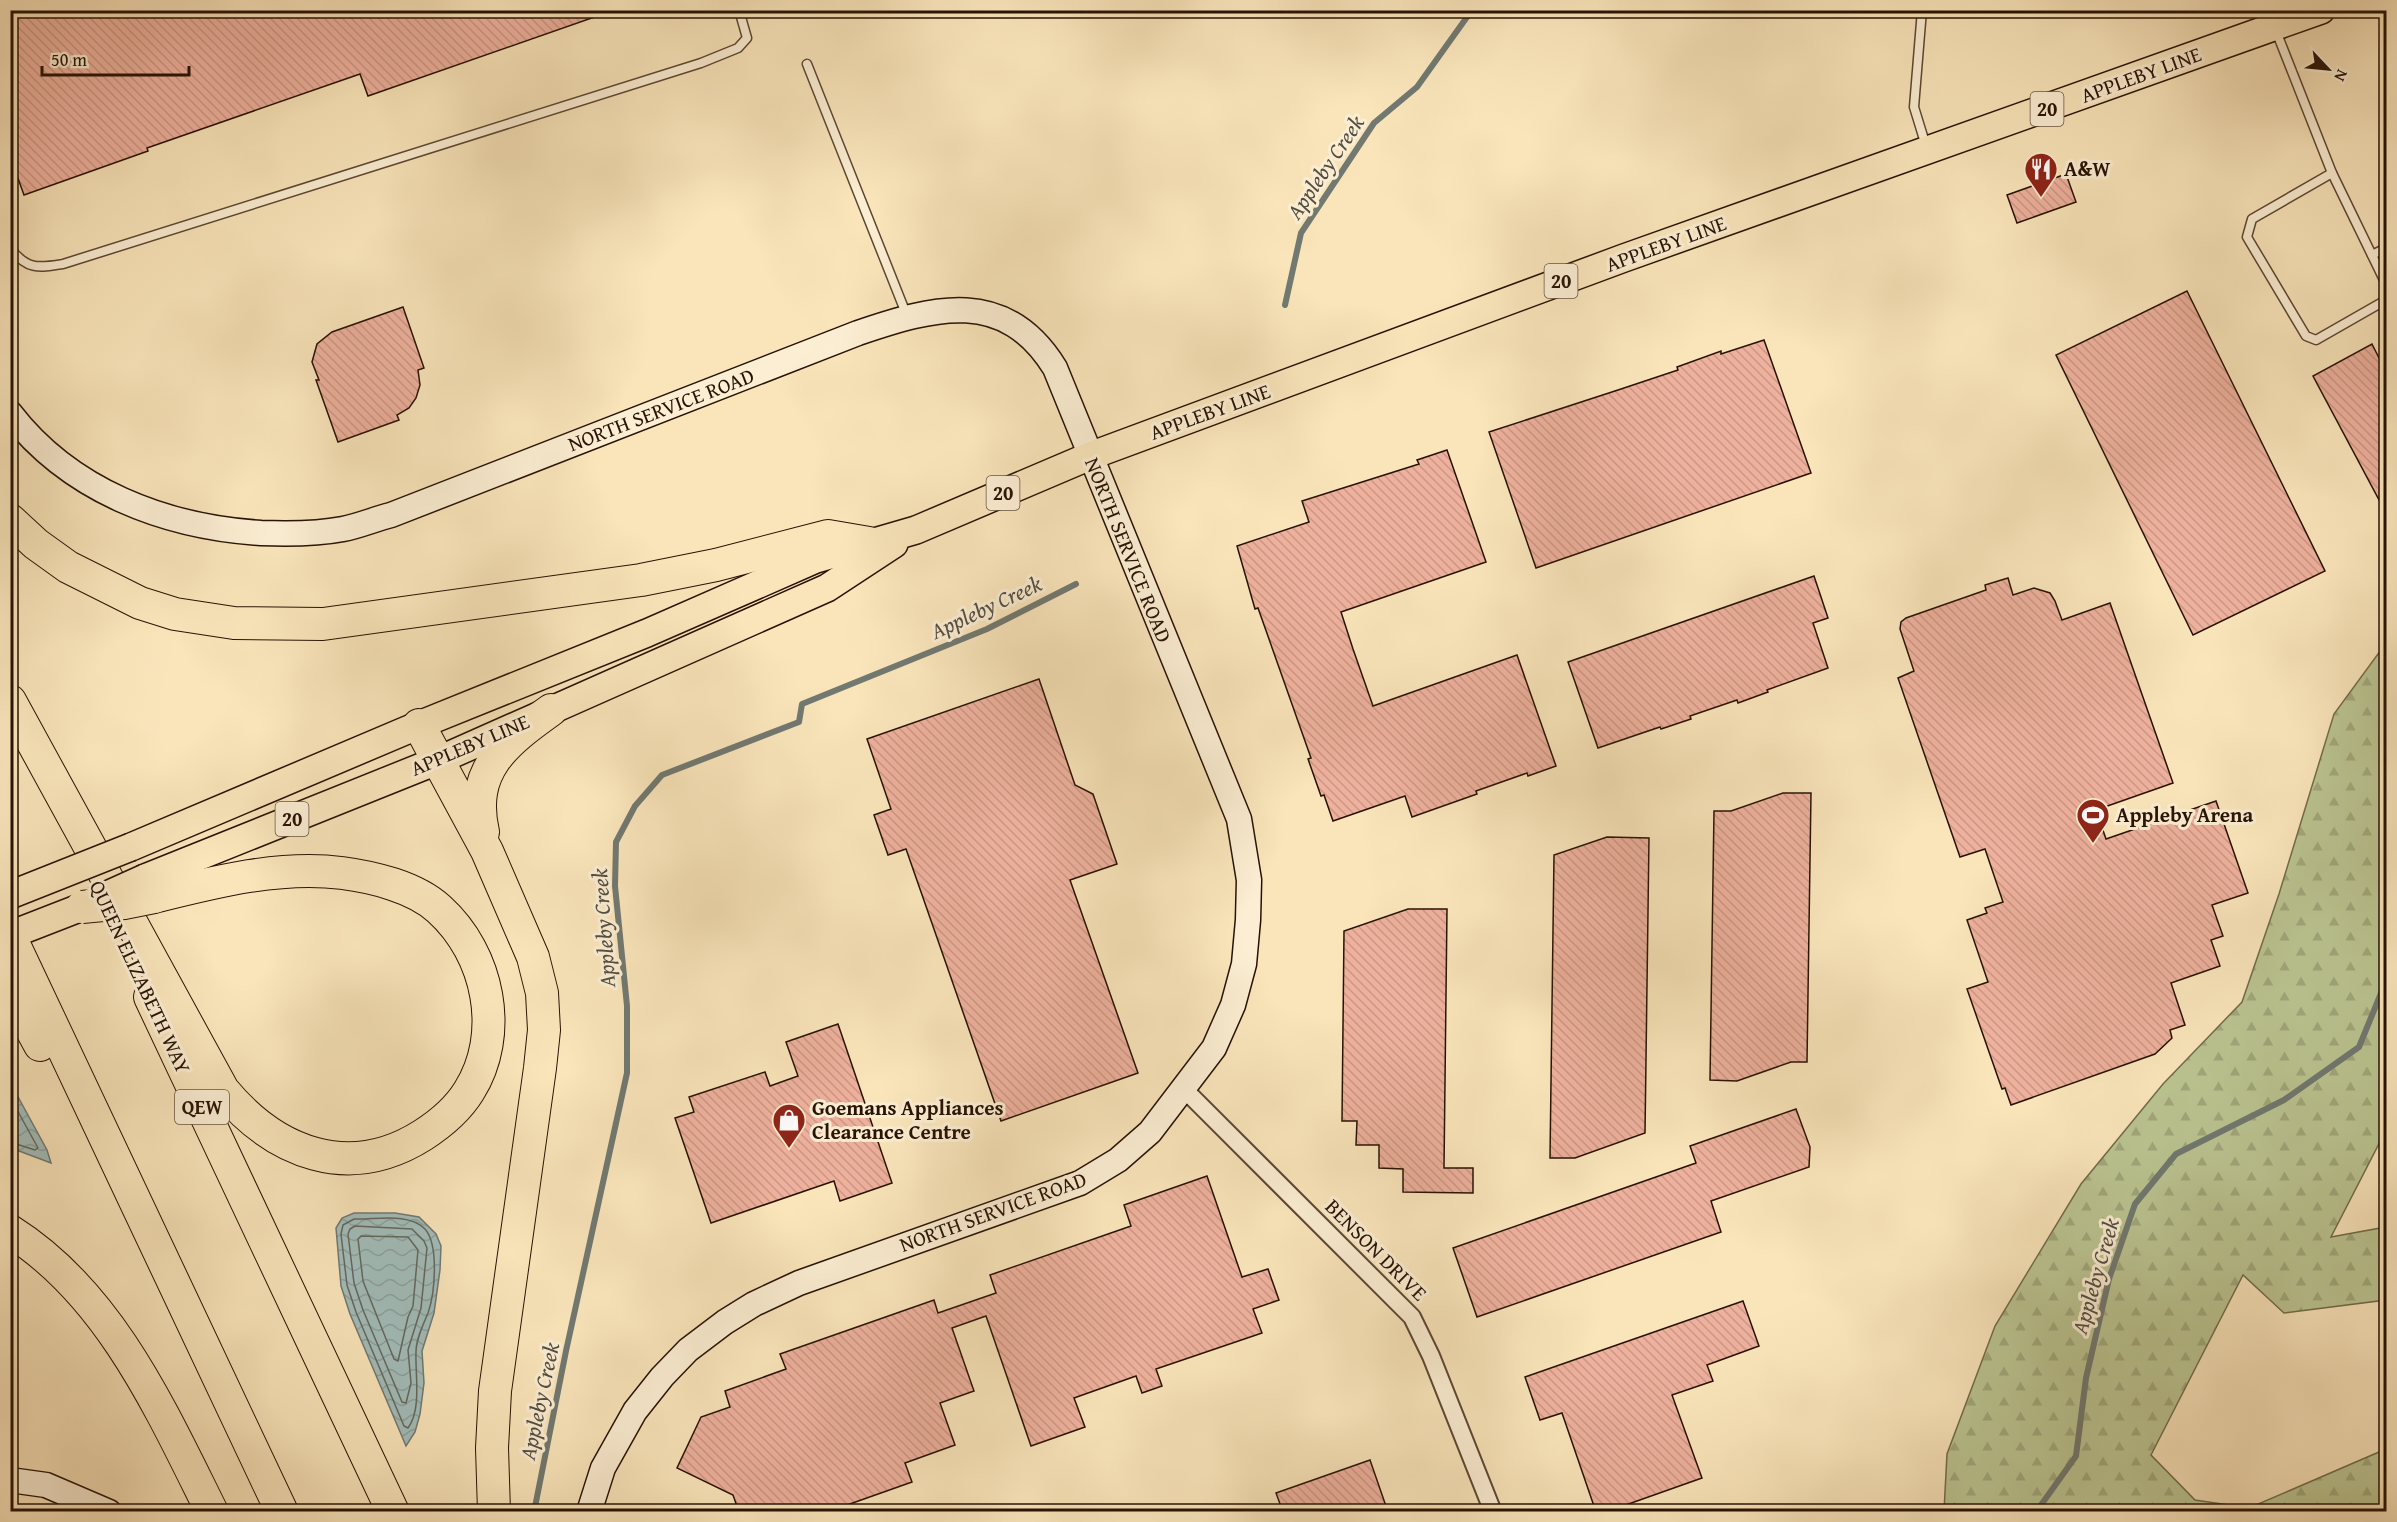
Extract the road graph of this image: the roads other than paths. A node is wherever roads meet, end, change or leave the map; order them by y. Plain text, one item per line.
1 (739, 10) edge
2 (1922, 10) edge
3 (2321, 10) edge
4 (2274, 28) junction
5 (807, 63) dead end
6 (1927, 152) junction
7 (2332, 173) junction
8 (10, 248) edge
9 (2386, 248) edge
10 (2372, 255) junction
11 (2386, 285) edge
12 (2386, 300) edge
13 (907, 316) junction
14 (10, 412) edge
15 (1090, 456) junction
16 (10, 520) edge
17 (916, 530) junction
18 (869, 543) junction
19 (10, 701) edge
20 (551, 710) junction
21 (419, 725) junction
22 (439, 760) junction
23 (487, 851) junction
24 (150, 887) junction
25 (10, 896) edge
26 (82, 907) joint
27 (10, 936) edge
28 (10, 990) edge
29 (1184, 1089) junction
30 (110, 1146) junction
31 (10, 1231) edge
32 (10, 1480) edge
33 (109, 1512) edge
34 (212, 1512) edge
35 (282, 1512) edge
36 (393, 1512) edge
37 (494, 1512) edge
38 (589, 1512) edge
39 (1493, 1512) edge

1 - 8 lane
2 - 6 lane
3 - 4 main road, APPLEBY LINE / 20
4 - 6 main road, APPLEBY LINE / 20
4 - 7 lane
5 - 13 lane
6 - 15 main road, APPLEBY LINE / 20
7 - 10 lane
7 - 12 lane
9 - 10 lane
10 - 11 lane
13 - 14 street, NORTH SERVICE ROAD
13 - 15 street, NORTH SERVICE ROAD
15 - 17 main road, APPLEBY LINE / 20
15 - 29 street, NORTH SERVICE ROAD
16 - 18 highway
17 - 18 main road, APPLEBY LINE / 20
17 - 20 main road, APPLEBY LINE / 20
18 - 21 main road, APPLEBY LINE / 20
19 - 24 highway
19 - 36 highway, QUEEN ELIZABETH WAY / QEW
20 - 22 main road, APPLEBY LINE / 20
20 - 23 highway
21 - 22 highway
21 - 25 main road, APPLEBY LINE / 20, bridge
22 - 23 highway
22 - 24 main road, APPLEBY LINE / 20
23 - 37 highway
24 - 26 highway, bridge
26 - 27 main road
27 - 30 highway
28 - 30 highway
29 - 38 street, NORTH SERVICE ROAD
29 - 39 street, BENSON DRIVE
30 - 35 highway
31 - 34 highway
32 - 33 street

